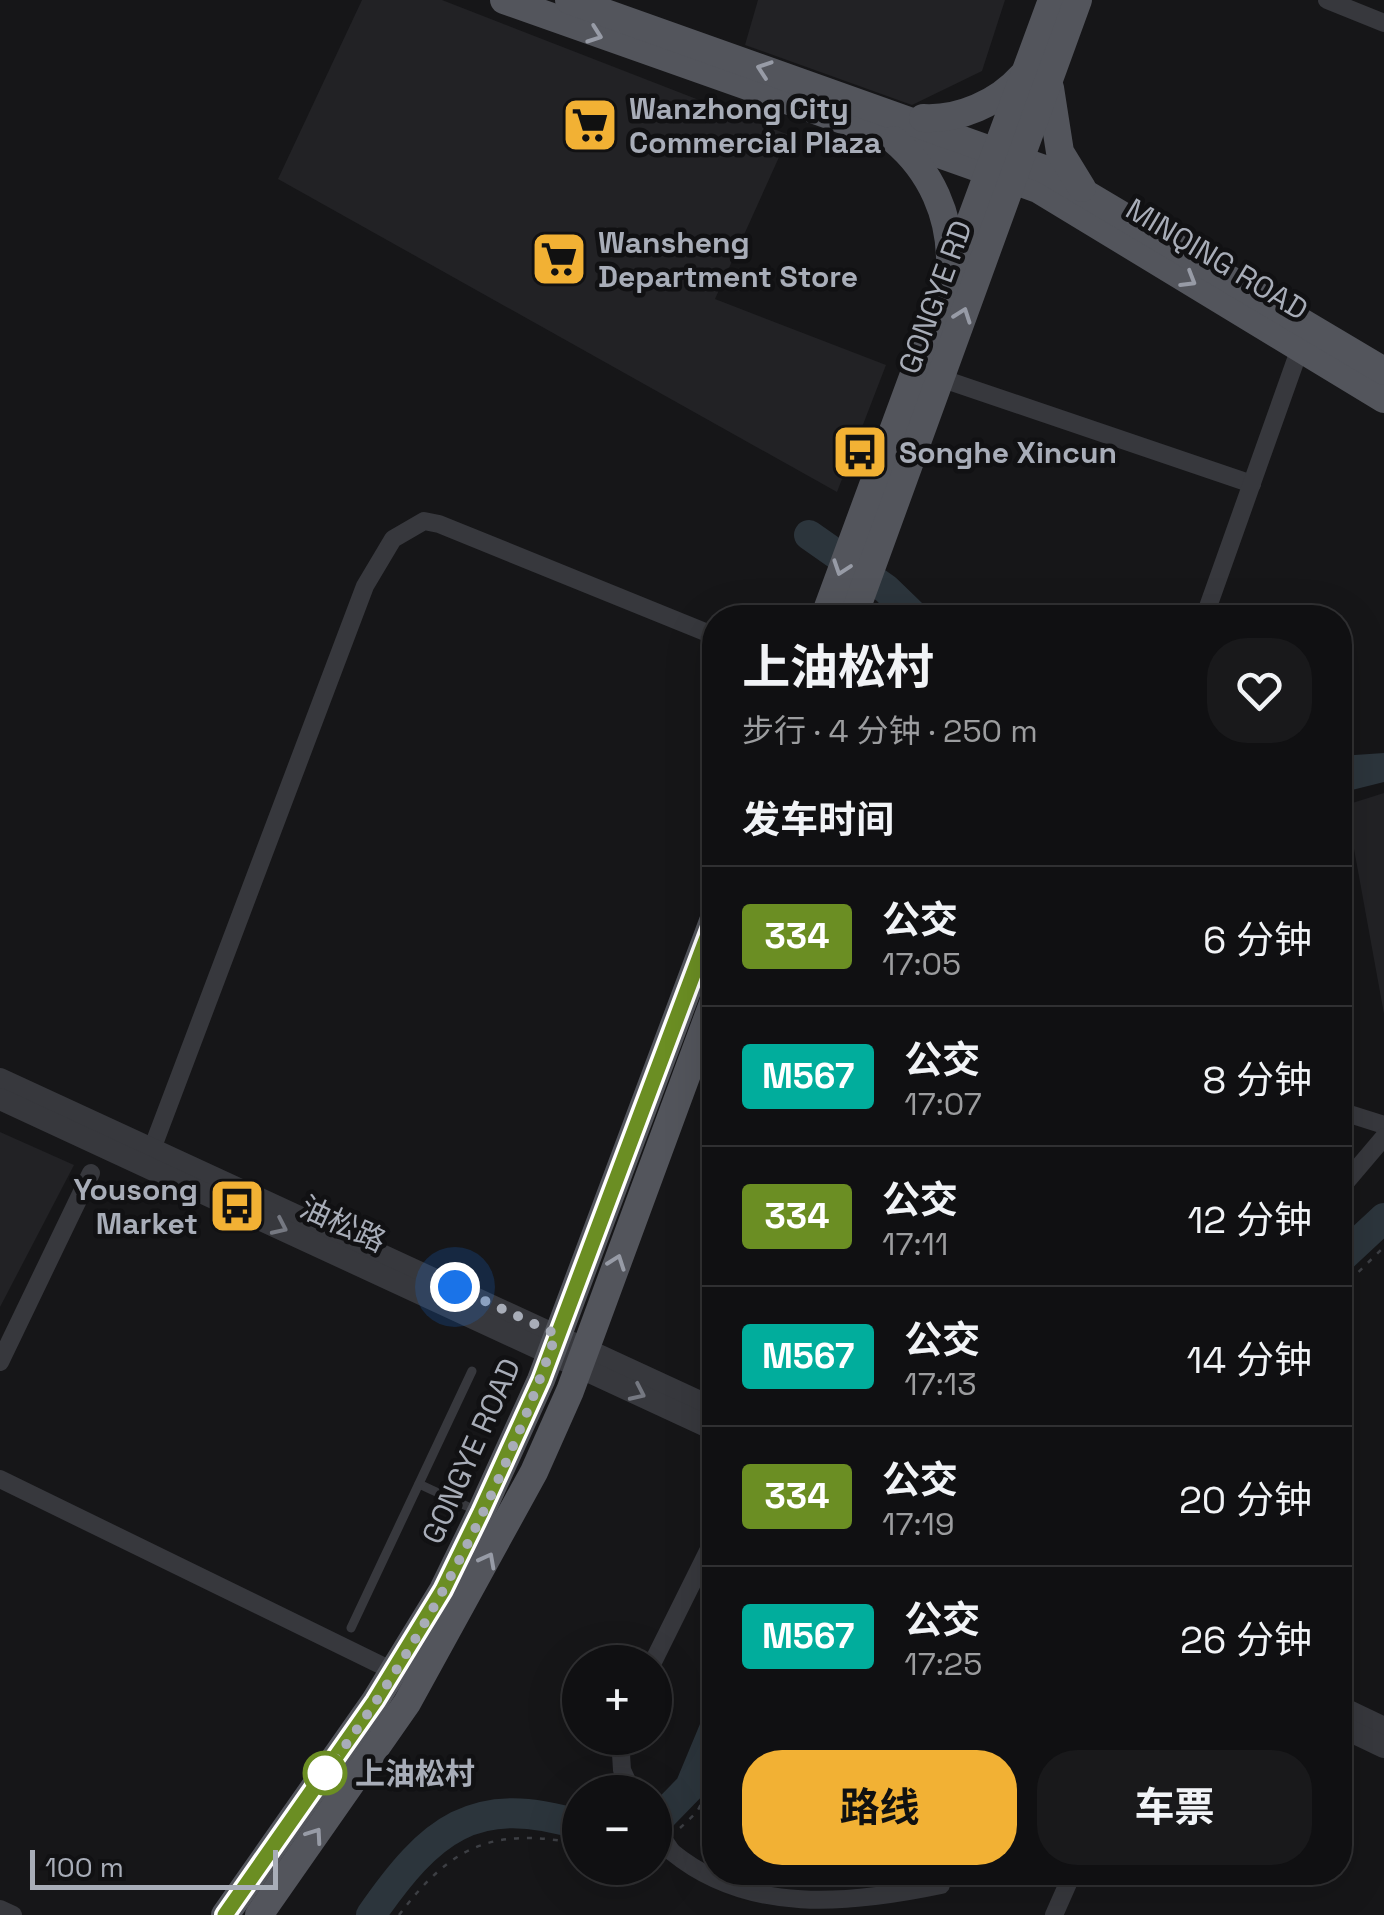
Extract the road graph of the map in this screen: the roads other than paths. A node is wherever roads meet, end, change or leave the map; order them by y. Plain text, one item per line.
1 (504, 0) edge
2 (569, 0) edge
3 (1052, 0) edge
4 (1078, 0) edge
5 (1326, 0) edge
6 (1384, 23) edge
7 (1038, 75) junction
8 (891, 125) junction
9 (1005, 165) junction
10 (1086, 193) junction
11 (948, 284) junction
12 (1300, 348) junction
13 (1384, 372) edge
14 (940, 378) junction
15 (1384, 399) edge
16 (1252, 484) junction
17 (836, 605) edge
18 (840, 605) edge
19 (1209, 605) edge
20 (702, 631) edge
21 (702, 950) edge
22 (702, 1033) edge
23 (0, 1079) edge
24 (0, 1099) edge
25 (1352, 1115) edge
26 (1384, 1125) edge
27 (1384, 1137) edge
28 (149, 1157) junction
29 (91, 1173) dead end
30 (1352, 1175) edge
31 (553, 1343) junction
32 (582, 1356) junction
33 (0, 1362) edge
34 (472, 1371) dead end
35 (702, 1404) edge
36 (702, 1423) edge
37 (0, 1479) edge
38 (419, 1484) junction
39 (481, 1512) junction
40 (702, 1563) edge
41 (350, 1628) dead end
42 (661, 1645) edge
43 (393, 1672) junction
44 (1352, 1713) edge
45 (1384, 1728) edge
46 (1352, 1732) edge
47 (1384, 1747) edge
48 (672, 1845) edge
49 (702, 1874) edge
50 (732, 1885) edge
51 (941, 1885) dead end
52 (1067, 1885) edge
53 (0, 1909) edge
54 (13, 1915) edge
55 (225, 1915) edge
56 (260, 1915) edge
57 (1054, 1915) edge

1 -> 8 main road
8 -> 2 main road
3 - 7 main road
4 - 7 main road
5 - 6 street
7 - 8 main road
7 - 9 main road
7 - 10 main road
8 - 9 main road
8 - 11 main road
9 - 10 main road, MINQING ROAD
9 - 11 main road
9 -> 12 main road, MINQING ROAD
14 -> 9 main road, GONGYE RD
10 - 13 main road, MINQING ROAD
11 -> 17 main road, GONGYE RD
12 - 15 main road, MINQING ROAD
12 - 16 street
14 - 16 street
14 - 18 main road, GONGYE RD
16 - 19 street
20 - 28 street
21 - 31 main road, GONGYE ROAD
32 -> 22 main road, GONGYE ROAD
23 - 28 street, 油松路
24 - 28 street, 油松路
25 - 26 street
27 - 30 street
28 - 31 street, 油松路
29 - 33 street
31 - 32 street, 油松路
31 - 39 main road, GONGYE ROAD
32 - 35 street, 油松路
32 -> 36 street, 油松路
56 -> 32 main road, GONGYE ROAD
34 - 38 lane
37 - 43 street
38 - 39 lane
38 - 41 lane
39 - 43 main road, GONGYE ROAD
40 - 42 street
43 - 55 main road, GONGYE ROAD
44 - 45 street
46 - 47 street
48 - 49 street
50 - 51 street
52 - 57 street
53 - 54 street

